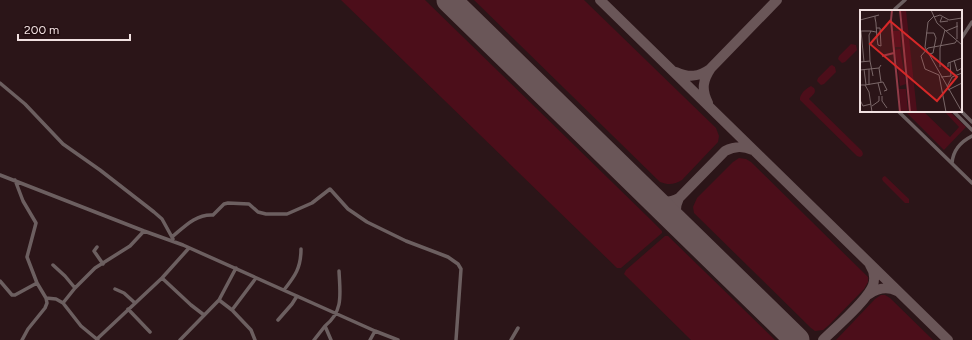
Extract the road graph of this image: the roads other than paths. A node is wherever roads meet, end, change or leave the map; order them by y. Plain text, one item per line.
1 (905, 0) edge
2 (895, 9) dead end
3 (972, 22) edge
4 (962, 37) edge
5 (0, 83) edge
6 (899, 112) edge
7 (954, 112) edge
8 (962, 112) edge
9 (972, 122) edge
10 (972, 130) edge
11 (972, 136) edge
12 (952, 163) junction
13 (0, 175) edge
14 (15, 180) junction
15 (972, 183) edge
16 (144, 232) junction
17 (172, 237) junction
18 (174, 241) junction
19 (97, 247) dead end
20 (189, 248) junction
21 (301, 249) dead end
22 (103, 264) junction
23 (53, 265) dead end
24 (236, 268) junction
25 (339, 272) dead end
26 (162, 278) junction
27 (256, 278) junction
28 (0, 281) edge
29 (37, 283) junction
30 (74, 288) junction
31 (114, 289) dead end
32 (284, 290) junction
33 (297, 296) junction
34 (46, 298) junction
35 (219, 300) junction
36 (63, 303) junction
37 (135, 303) junction
38 (128, 309) junction
39 (232, 310) junction
40 (337, 314) junction
41 (204, 315) junction
42 (278, 320) dead end
43 (325, 326) junction
44 (518, 328) dead end
45 (375, 331) junction
46 (150, 332) dead end
47 (22, 340) edge
48 (98, 340) edge
49 (180, 340) edge
50 (255, 340) edge
51 (314, 340) edge
52 (331, 340) edge
53 (370, 340) edge
54 (398, 340) edge
55 (456, 340) edge
56 (510, 340) edge

1 - 2 street
3 - 4 street
5 - 17 street
6 - 12 street
7 - 10 street
8 - 9 street
11 - 12 street
12 - 15 street
13 - 14 street
14 - 16 street
14 - 29 street
16 - 18 street
16 - 22 street
17 - 18 street
17 - 55 street
18 - 20 street
19 - 22 street
20 - 24 street
20 - 26 street
21 - 32 street
22 - 30 street
23 - 30 street
24 - 27 street
24 - 35 street
25 - 40 street
26 - 37 street
26 - 41 street
27 - 32 street
27 - 39 street
28 - 29 street
29 - 34 street
30 - 36 street
31 - 37 street
32 - 33 street
33 - 40 street
33 - 42 street
34 - 36 street
34 - 47 street
35 - 39 street
35 - 41 street
36 - 48 street
37 - 38 street
38 - 46 street
38 - 48 street
39 - 50 street
40 - 43 street
40 - 45 street
41 - 49 street
43 - 51 street
43 - 52 street
44 - 56 street
45 - 53 street
45 - 54 street

